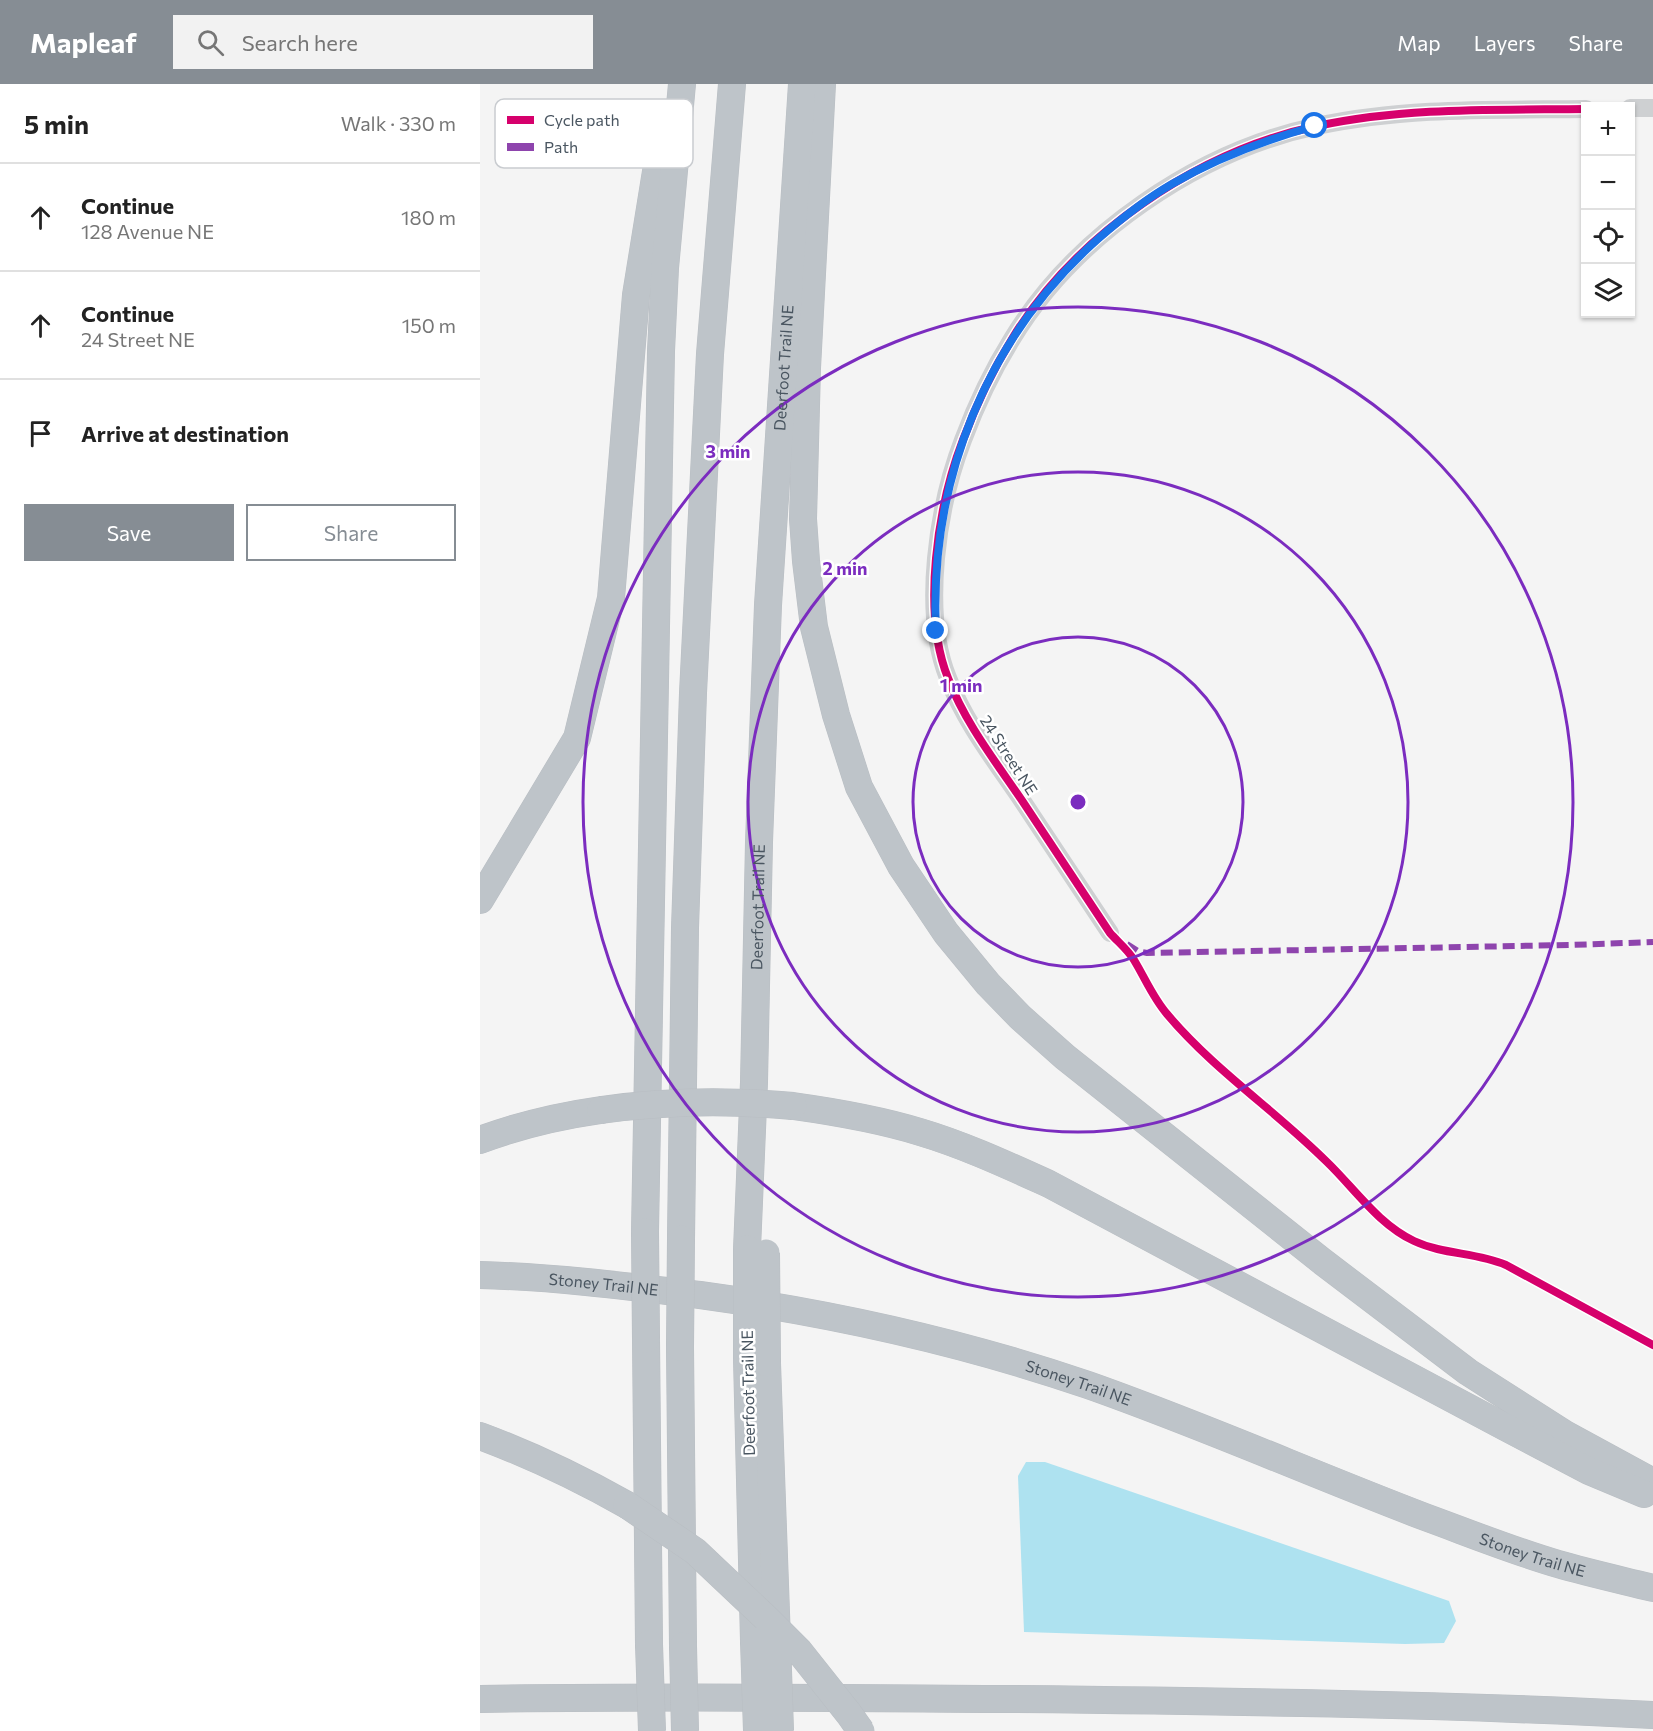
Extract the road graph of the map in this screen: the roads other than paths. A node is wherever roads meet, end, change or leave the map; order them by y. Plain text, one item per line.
1 (671, 84) edge
2 (682, 84) edge
3 (732, 84) edge
4 (802, 84) edge
5 (822, 84) edge
6 (669, 99) edge
7 (681, 99) edge
8 (1635, 108) edge
9 (1653, 108) edge
10 (1581, 109) edge
11 (657, 168) edge
12 (674, 168) edge
13 (480, 900) edge
14 (1110, 933) dead end
15 (480, 1140) edge
16 (480, 1275) edge
17 (480, 1436) edge
18 (1653, 1482) edge
19 (1653, 1498) edge
20 (1653, 1588) edge
21 (766, 1641) junction
22 (480, 1699) edge
23 (1653, 1715) edge
24 (652, 1731) edge
25 (685, 1731) edge
26 (757, 1731) edge
27 (780, 1731) edge
28 (861, 1731) edge

1 - 6 highway
2 - 7 highway, bridge
3 - 25 highway, bridge
4 - 21 highway, Deerfoot Trail NE, bridge
5 - 18 highway
8 - 9 street
10 - 14 street, 24 Street NE
11 - 13 highway
12 - 24 highway, bridge
15 - 19 highway, bridge
16 - 20 highway, Stoney Trail NE
17 - 28 highway, bridge
21 - 26 highway, Deerfoot Trail NE, bridge
21 - 27 highway, bridge
22 - 23 highway

